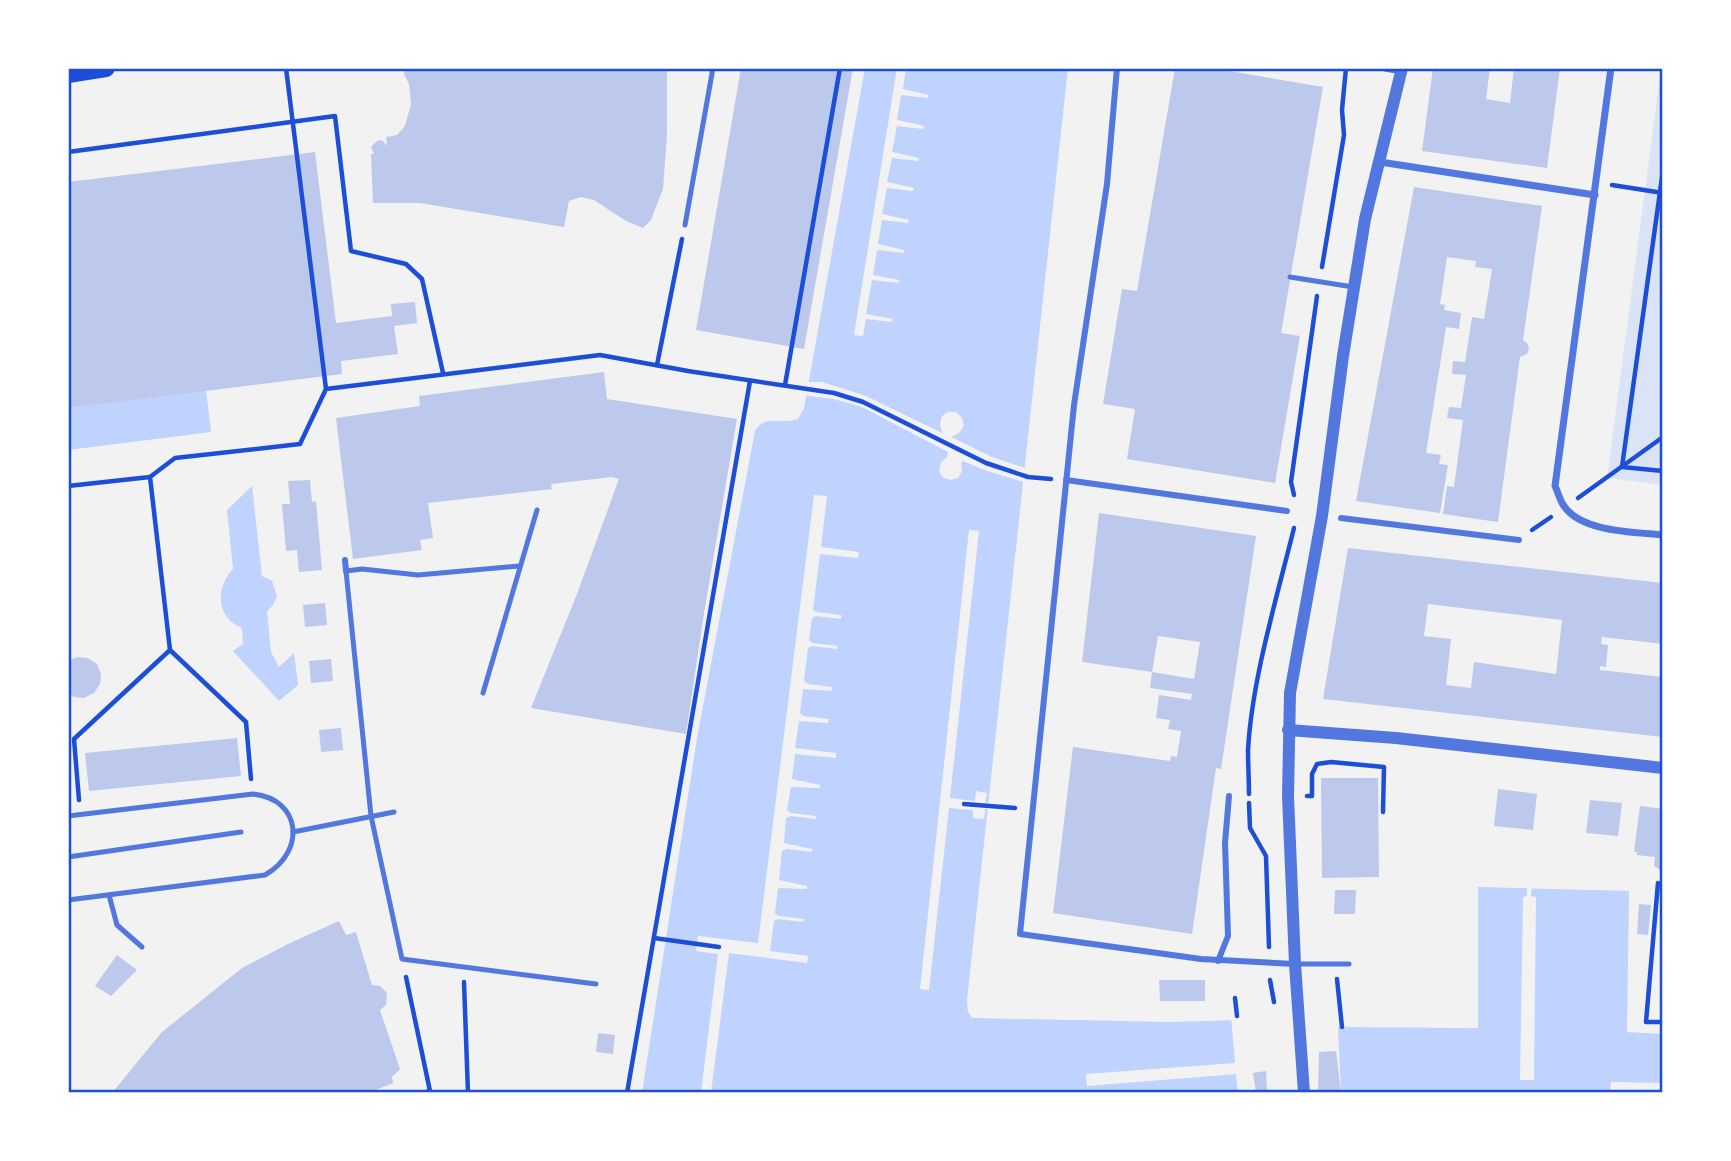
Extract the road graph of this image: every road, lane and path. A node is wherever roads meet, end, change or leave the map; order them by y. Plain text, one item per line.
1 (106, 68) edge
2 (286, 68) edge
3 (713, 68) edge
4 (840, 68) edge
5 (1117, 68) edge
6 (1346, 68) edge
7 (1385, 68) edge
8 (1611, 68) edge
9 (1402, 70) edge
10 (68, 74) edge
11 (292, 122) junction
12 (68, 152) edge
13 (1380, 162) junction
14 (1663, 170) edge
15 (1597, 183) junction
16 (1661, 193) edge
17 (1595, 195) junction
18 (685, 225) joint
19 (1323, 258) dead end
20 (1290, 277) dead end
21 (1354, 288) junction
22 (1316, 304) dead end
23 (657, 365) junction
24 (443, 373) junction
25 (750, 381) junction
26 (785, 386) junction
27 (326, 389) junction
28 (1663, 437) edge
29 (1622, 467) junction
30 (1663, 471) edge
31 (150, 477) junction
32 (1028, 477) dead end
33 (1066, 480) junction
34 (68, 486) edge
35 (1589, 490) dead end
36 (1296, 502) dead end
37 (537, 510) dead end
38 (1287, 511) dead end
39 (1341, 518) dead end
40 (1663, 535) edge
41 (1519, 540) dead end
42 (345, 560) dead end
43 (519, 566) junction
44 (346, 571) junction
45 (170, 650) junction
46 (483, 693) dead end
47 (1288, 730) junction
48 (1663, 768) edge
49 (253, 794) junction
50 (1229, 796) dead end
51 (1288, 796) junction
52 (964, 804) dead end
53 (1033, 810) junction
54 (394, 812) dead end
55 (1383, 812) dead end
56 (81, 814) junction
57 (68, 816) edge
58 (372, 816) junction
59 (241, 832) dead end
60 (293, 832) junction
61 (68, 856) edge
62 (1658, 883) dead end
63 (108, 895) junction
64 (68, 900) edge
65 (654, 938) junction
66 (142, 947) dead end
67 (719, 947) dead end
68 (402, 959) junction
69 (1218, 961) junction
70 (1295, 964) junction
71 (1337, 964) junction
72 (1349, 964) dead end
73 (463, 967) junction
74 (596, 984) dead end
75 (1235, 998) dead end
76 (1237, 1016) dead end
77 (1663, 1022) edge
78 (1342, 1027) dead end
79 (423, 1093) edge
80 (468, 1093) edge
81 (627, 1093) edge
82 (1304, 1093) edge

1 - 10 main road
2 - 11 path
3 - 18 lane
4 - 26 path
5 - 33 street
6 - 19 path
7 - 9 street
8 - 15 street
9 - 13 street
11 - 12 path
11 - 24 path
11 - 27 path
13 - 17 street
13 - 21 street
14 - 16 path
15 - 16 path
15 - 17 street
16 - 29 path
17 - 40 street
18 - 23 path
20 - 21 lane
21 - 47 street
22 - 36 path
23 - 24 path
23 - 25 path
24 - 27 path
25 - 26 path
25 - 65 path
26 - 32 path
27 - 31 path
28 - 29 path
29 - 30 path
29 - 35 path
31 - 34 path
31 - 45 path
33 - 38 street
33 - 53 street
37 - 43 lane
39 - 41 street
42 - 44 street
43 - 44 lane
43 - 46 lane
44 - 58 lane
45 - 49 path
45 - 56 path
47 - 48 street
47 - 51 street
49 - 56 lane
49 - 60 lane
50 - 69 street
51 - 55 path
51 - 70 street
52 - 53 path
53 - 69 street
54 - 58 lane
56 - 57 lane
58 - 60 lane
58 - 68 lane
59 - 61 lane
60 - 63 lane
62 - 77 path
63 - 64 lane
63 - 66 lane
65 - 67 path
65 - 81 path
68 - 73 lane
68 - 79 path
69 - 70 street
70 - 71 lane
70 - 82 street
71 - 72 lane
71 - 78 path
73 - 74 lane
73 - 80 path
75 - 76 path

